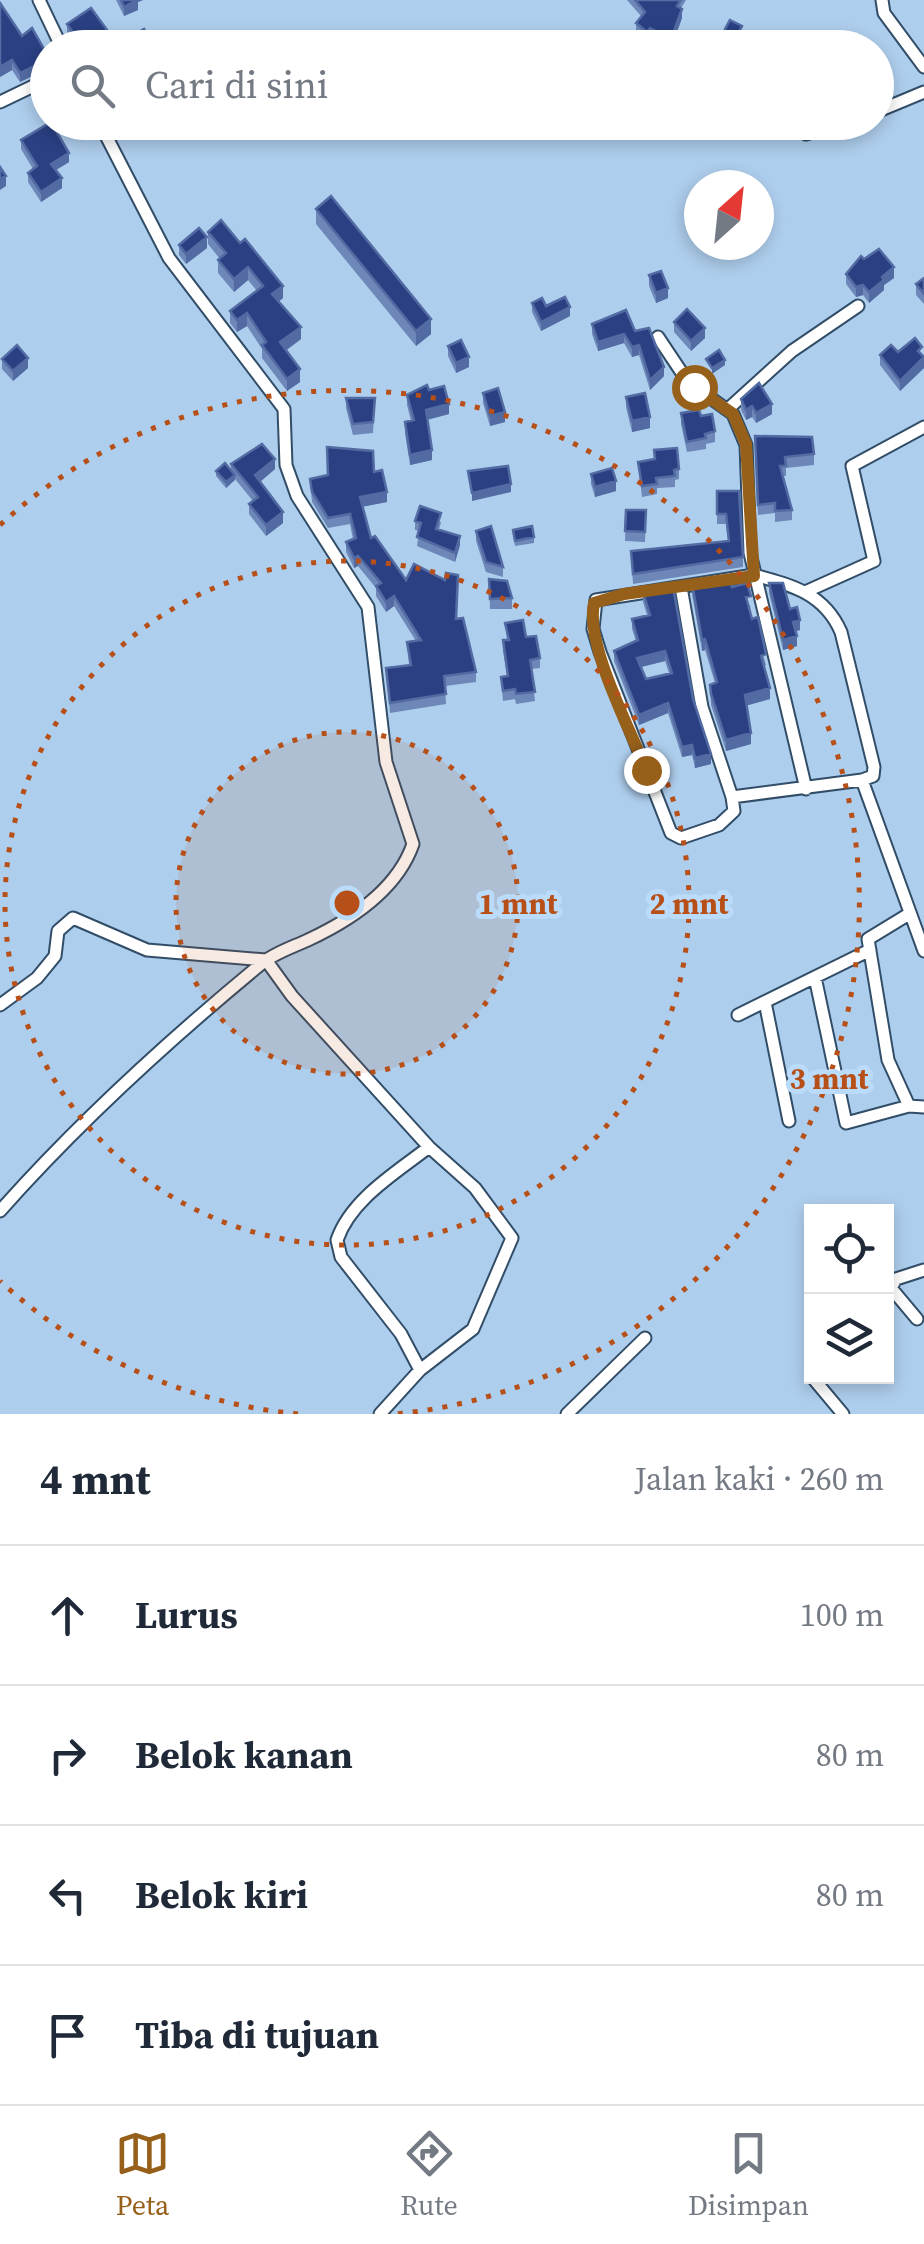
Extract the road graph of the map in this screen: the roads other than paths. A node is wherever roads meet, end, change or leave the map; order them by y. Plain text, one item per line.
1 (39, 0) edge
2 (882, 0) edge
3 (53, 30) edge
4 (924, 67) edge
5 (30, 88) edge
6 (924, 92) edge
7 (0, 102) edge
8 (894, 104) edge
9 (108, 140) edge
10 (858, 306) dead end
11 (658, 337) dead end
12 (728, 408) junction
13 (924, 427) edge
14 (754, 576) junction
15 (680, 587) junction
16 (805, 592) junction
17 (862, 780) junction
18 (806, 789) junction
19 (732, 797) junction
20 (909, 914) junction
21 (870, 950) junction
22 (924, 951) edge
23 (266, 960) junction
24 (815, 978) junction
25 (766, 1002) junction
26 (0, 1005) edge
27 (738, 1015) dead end
28 (909, 1106) junction
29 (924, 1107) edge
30 (789, 1120) dead end
31 (429, 1147) junction
32 (0, 1212) edge
33 (924, 1270) edge
34 (916, 1320) dead end
35 (645, 1338) dead end
36 (420, 1370) junction
37 (819, 1384) edge
38 (380, 1414) edge
39 (567, 1414) edge
40 (843, 1414) edge

1 - 3 street
2 - 4 street
5 - 7 street
6 - 8 street
9 - 23 street
10 - 12 street
11 - 12 street
12 - 14 street
13 - 16 street
14 - 15 street
14 - 16 street
14 - 18 street
15 - 19 street
15 - 19 street
16 - 17 street
17 - 18 street
17 - 20 street
18 - 19 street
20 - 21 street
20 - 22 street
21 - 24 street
21 - 28 street
23 - 26 street
23 - 31 street
23 - 32 street
24 - 25 street
24 - 28 street
25 - 27 street
25 - 30 street
28 - 29 street
31 - 36 street
31 - 36 street
33 - 34 street
35 - 39 street
36 - 38 street
37 - 40 street

